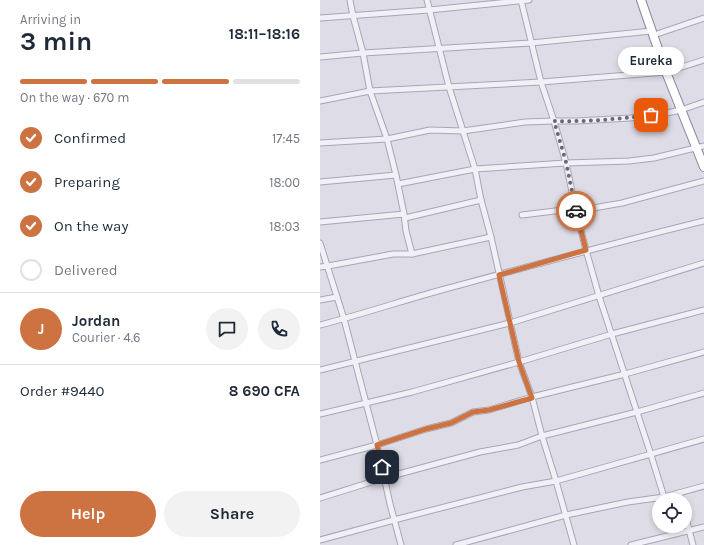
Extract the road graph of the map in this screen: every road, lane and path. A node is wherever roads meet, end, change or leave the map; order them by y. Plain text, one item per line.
1 (350, 0) edge
2 (426, 0) edge
3 (521, 0) edge
4 (529, 0) edge
5 (641, 0) edge
6 (429, 10) junction
7 (353, 16) junction
8 (320, 18) edge
9 (704, 18) edge
10 (653, 33) junction
11 (531, 43) junction
12 (439, 49) junction
13 (363, 53) junction
14 (320, 57) edge
15 (704, 60) edge
16 (666, 72) junction
17 (541, 82) junction
18 (449, 87) junction
19 (370, 91) junction
20 (320, 101) edge
21 (704, 102) edge
22 (681, 110) junction
23 (554, 121) junction
24 (463, 131) junction
25 (386, 139) junction
26 (320, 143) edge
27 (700, 147) edge
28 (566, 162) junction
29 (704, 167) edge
30 (475, 169) junction
31 (396, 175) junction
32 (704, 181) edge
33 (320, 182) edge
34 (398, 184) junction
35 (482, 200) junction
36 (575, 209) junction
37 (522, 215) dead end
38 (404, 216) junction
39 (704, 221) edge
40 (320, 222) edge
41 (491, 237) junction
42 (320, 243) edge
43 (586, 250) junction
44 (412, 254) junction
45 (704, 263) edge
46 (328, 266) junction
47 (320, 267) edge
48 (499, 275) junction
49 (600, 296) junction
50 (337, 297) junction
51 (320, 300) edge
52 (704, 310) edge
53 (344, 319) junction
54 (510, 324) junction
55 (320, 325) edge
56 (612, 334) junction
57 (704, 352) edge
58 (355, 361) junction
59 (519, 362) junction
60 (320, 370) edge
61 (625, 374) junction
62 (704, 393) edge
63 (532, 398) junction
64 (366, 403) junction
65 (637, 412) junction
66 (320, 414) edge
67 (542, 436) junction
68 (704, 439) edge
69 (377, 445) junction
70 (651, 455) junction
71 (320, 460) edge
72 (384, 478) junction
73 (556, 481) junction
74 (704, 486) edge
75 (663, 493) edge
76 (679, 493) edge
77 (320, 498) edge
78 (652, 499) edge
79 (566, 515) junction
80 (394, 520) junction
81 (704, 527) edge
82 (692, 530) edge
83 (681, 533) edge
84 (690, 533) edge
85 (320, 540) edge
86 (401, 545) edge
87 (456, 545) edge
88 (574, 545) edge
89 (632, 545) edge
90 (693, 545) edge

1 - 7 street
2 - 6 street
3 - 4 street
3 - 6 street
3 - 11 street
5 - 10 highway
6 - 7 street
6 - 12 street
7 - 8 street
7 - 13 street
9 - 10 street
10 - 11 street
10 - 16 highway
11 - 12 street
11 - 17 street
12 - 13 street
12 - 18 street
13 - 14 street
13 - 19 street
15 - 16 street
16 - 17 street
16 - 22 highway
17 - 18 street
17 - 23 street
18 - 19 street
18 - 24 street
19 - 20 street
19 - 25 street
21 - 22 street
22 - 23 street
22 - 27 highway
23 - 24 street
23 - 28 street
24 - 25 street
24 - 30 street
25 - 26 street
25 - 31 street
27 - 28 street
27 - 29 highway
28 - 30 street
28 - 36 street
30 - 34 street
30 - 35 street
31 - 33 street
31 - 34 street
32 - 36 street
34 - 38 street
35 - 38 street
35 - 41 street
36 - 37 street
36 - 43 street
38 - 40 street
38 - 44 street
39 - 43 street
41 - 44 street
41 - 48 street
42 - 46 street
43 - 48 street
43 - 49 street
44 - 46 street
45 - 49 street
46 - 47 street
46 - 50 street
48 - 53 street
48 - 54 street
49 - 54 street
49 - 56 street
50 - 51 street
50 - 53 street
52 - 56 street
53 - 55 street
53 - 58 street
54 - 58 street
54 - 59 street
56 - 59 street
56 - 61 street
57 - 61 street
58 - 60 street
58 - 64 street
59 - 63 street
59 - 64 street
61 - 63 street
61 - 65 street
62 - 65 street
63 - 67 street
63 - 69 street
64 - 66 street
64 - 69 street
65 - 67 street
65 - 70 street
67 - 72 street
67 - 73 street
68 - 70 street
69 - 71 street
69 - 72 street
70 - 73 street
70 - 75 street
72 - 77 street
72 - 80 street
73 - 79 street
73 - 80 street
74 - 76 street
78 - 79 street
79 - 87 street
79 - 88 street
80 - 85 street
80 - 86 street
81 - 82 street
83 - 89 street
84 - 90 street

